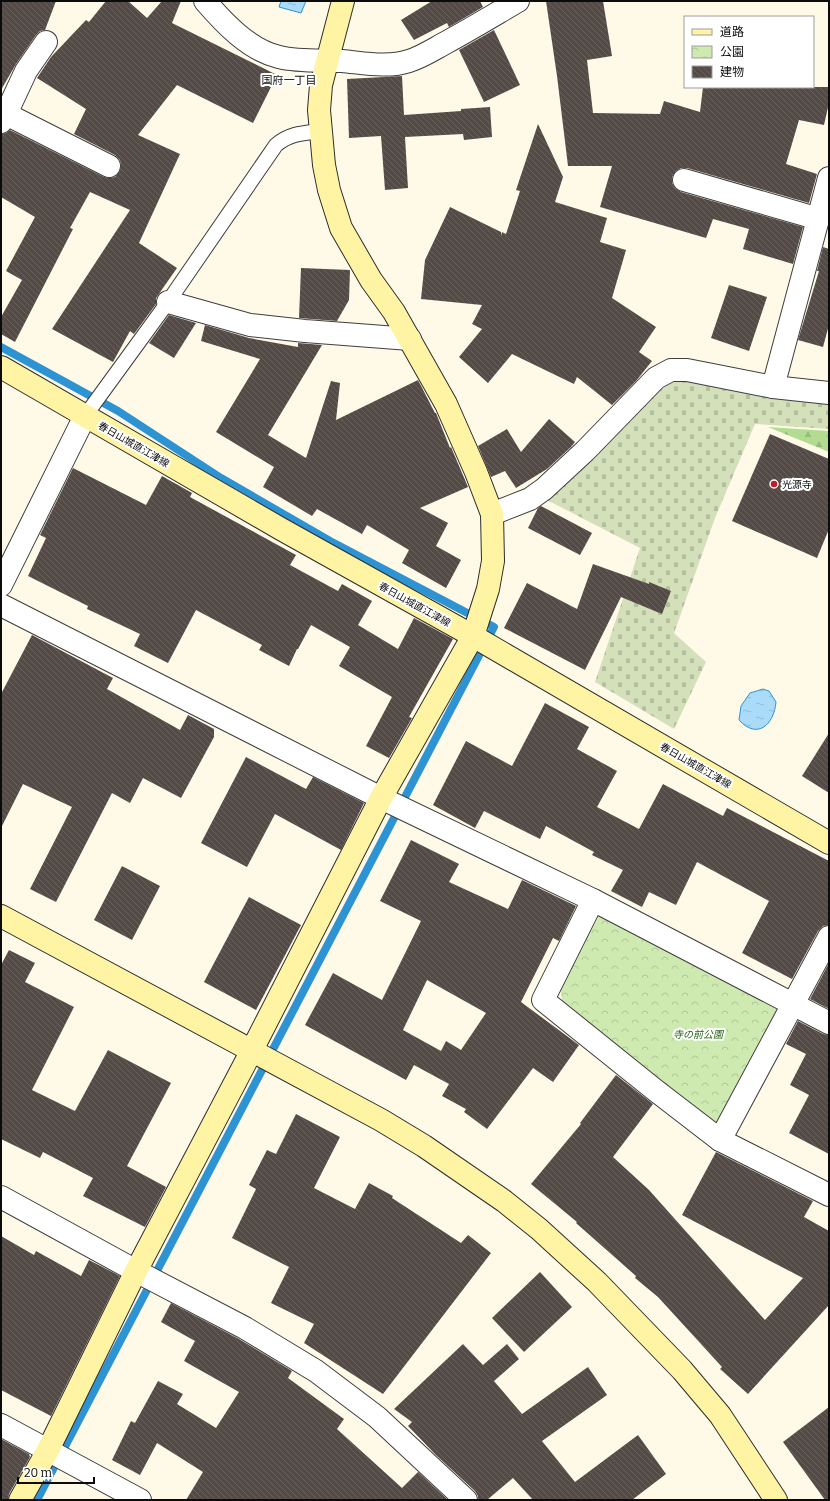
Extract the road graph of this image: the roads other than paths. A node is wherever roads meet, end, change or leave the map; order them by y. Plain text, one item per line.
1 (205, 1) edge
2 (343, 1) edge
3 (518, 1) edge
4 (46, 42) dead end
5 (328, 60) junction
6 (3, 118) edge
7 (321, 131) junction
8 (109, 166) dead end
9 (829, 178) edge
10 (684, 180) dead end
11 (819, 219) junction
12 (168, 302) junction
13 (410, 339) junction
14 (1, 366) edge
15 (773, 387) junction
16 (829, 393) edge
17 (85, 416) junction
18 (492, 514) junction
19 (6, 561) edge
20 (1, 585) edge
21 (1, 605) edge
22 (473, 636) junction
23 (381, 798) junction
24 (829, 843) edge
25 (593, 900) junction
26 (1, 916) edge
27 (829, 937) edge
28 (794, 1005) junction
29 (829, 1023) edge
30 (251, 1052) junction
31 (720, 1140) junction
32 (829, 1195) edge
33 (1, 1197) edge
34 (136, 1271) junction
35 (1, 1425) edge
36 (48, 1450) junction
37 (20, 1500) edge
38 (140, 1500) edge
39 (466, 1500) edge
40 (776, 1500) edge

1 - 5 street
2 - 5 street
3 - 5 street
4 - 6 street
5 - 7 street
6 - 8 street
7 - 12 lane
7 - 13 street
9 - 11 street
10 - 11 street
11 - 15 street
12 - 13 street
12 - 17 lane
13 - 18 street
14 - 17 street, 春日山城直江津線
15 - 16 street
15 - 18 street
17 - 19 street
17 - 22 street, 春日山城直江津線
18 - 22 street
19 - 20 street
21 - 23 street
22 - 23 street
22 - 24 street, 春日山城直江津線
23 - 25 street
23 - 30 street
25 - 28 street
25 - 31 street
26 - 30 street
27 - 28 street
28 - 29 street
28 - 31 street
30 - 34 street
30 - 40 street
31 - 32 street
33 - 34 street
34 - 36 street
34 - 39 street
35 - 36 street
36 - 37 street
36 - 38 street

